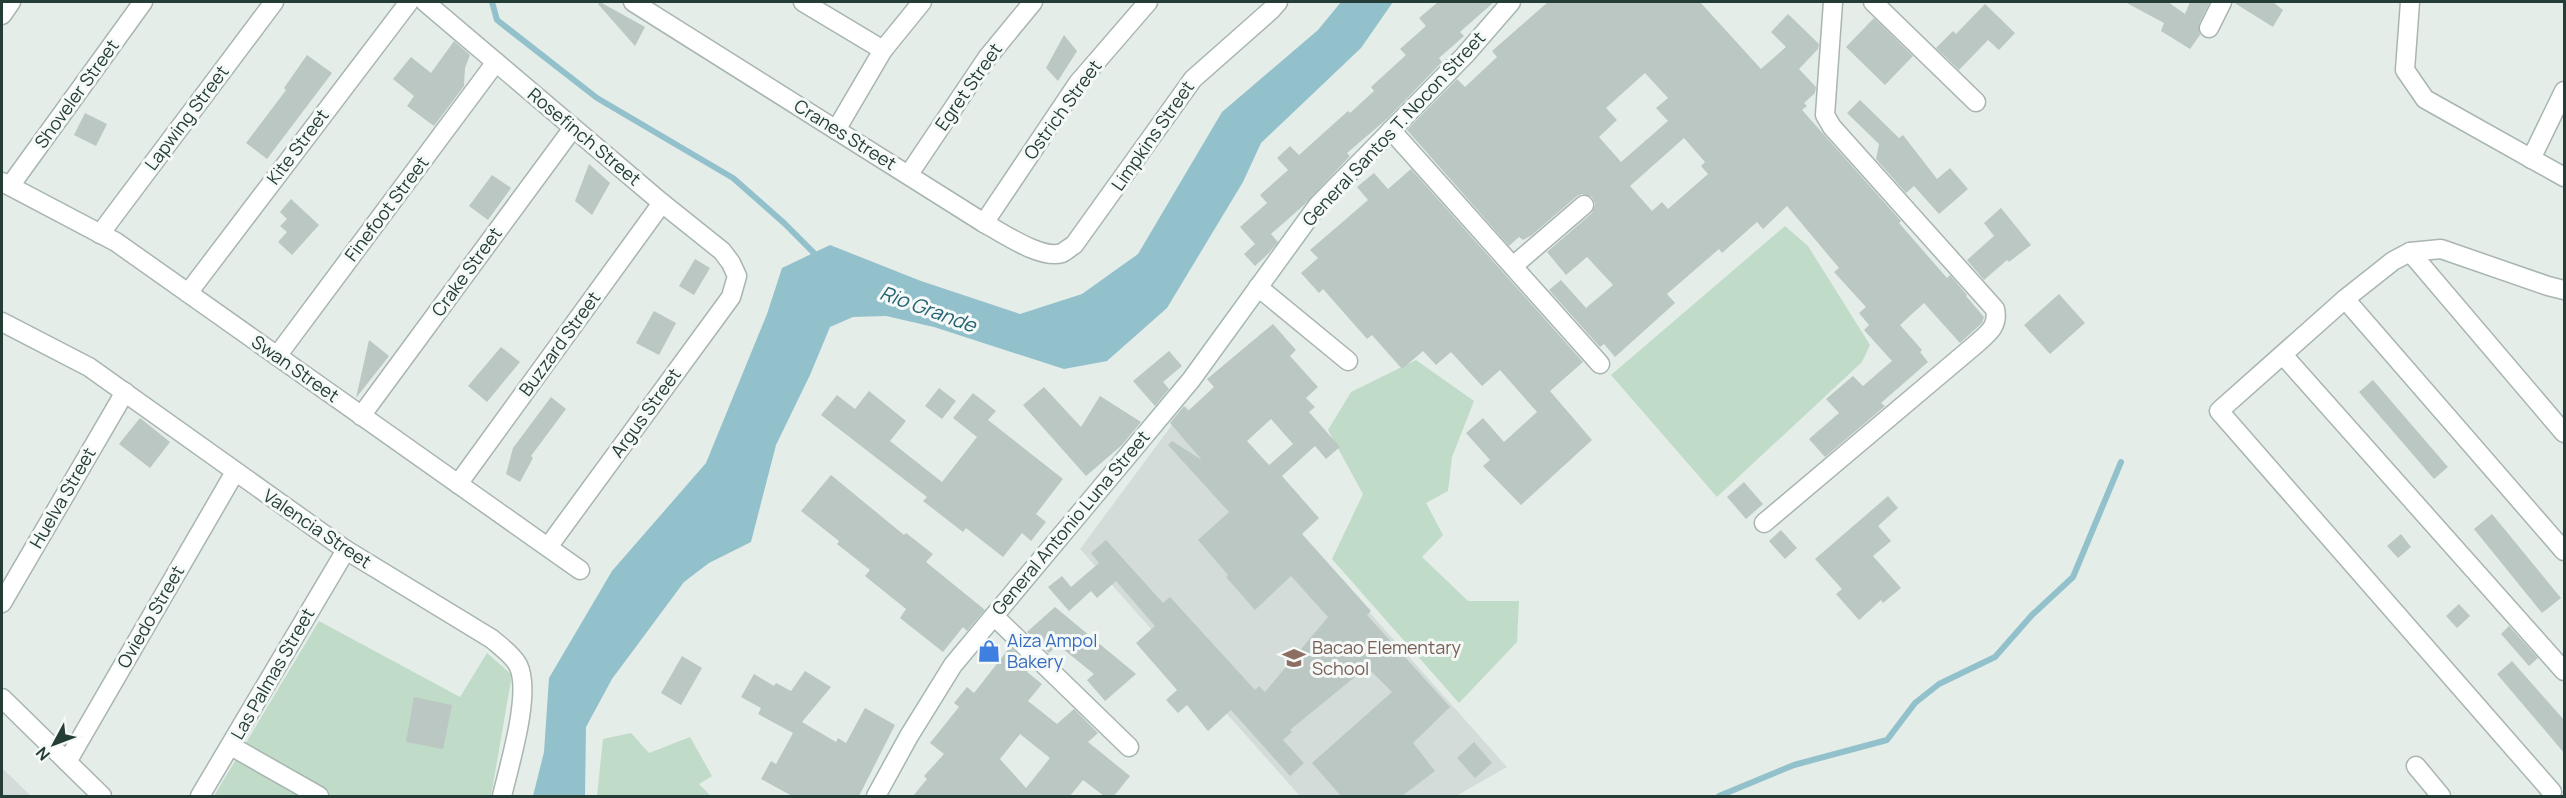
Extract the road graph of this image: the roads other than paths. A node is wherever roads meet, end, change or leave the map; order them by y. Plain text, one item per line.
1 (11, 2) edge
2 (143, 2) edge
3 (274, 2) edge
4 (409, 2) edge
5 (425, 2) edge
6 (633, 2) edge
7 (803, 2) edge
8 (922, 2) edge
9 (1033, 2) edge
10 (1148, 2) edge
11 (1278, 2) edge
12 (1511, 2) edge
13 (1833, 2) edge
14 (1873, 2) edge
15 (2222, 2) edge
16 (2410, 2) edge
17 (2, 15) edge
18 (2209, 28) dead end
19 (883, 50) junction
20 (496, 62) junction
21 (2565, 91) edge
22 (1976, 102) dead end
23 (573, 128) junction
24 (836, 130) junction
25 (1391, 130) junction
26 (2531, 159) junction
27 (909, 174) junction
28 (2565, 177) edge
29 (6, 184) edge
30 (662, 203) junction
31 (1584, 205) dead end
32 (984, 223) junction
33 (100, 234) junction
34 (2410, 252) junction
35 (1062, 253) joint
36 (1513, 266) junction
37 (737, 276) joint
38 (1258, 288) junction
39 (2557, 288) edge
40 (188, 293) junction
41 (2346, 300) junction
42 (2565, 306) edge
43 (4, 328) edge
44 (2283, 355) junction
45 (277, 356) junction
46 (1348, 361) dead end
47 (1600, 364) dead end
48 (126, 392) junction
49 (361, 416) junction
50 (2565, 433) edge
51 (235, 472) junction
52 (458, 484) junction
53 (1764, 523) dead end
54 (548, 548) junction
55 (346, 550) junction
56 (2565, 551) edge
57 (580, 570) dead end
58 (2, 603) edge
59 (994, 616) junction
60 (2562, 664) edge
61 (2, 698) edge
62 (231, 746) junction
63 (1129, 747) dead end
64 (67, 762) junction
65 (2416, 766) dead end
66 (2555, 790) edge
67 (880, 795) edge
68 (102, 796) edge
69 (200, 796) edge
70 (319, 796) edge
71 (502, 796) edge
72 (2441, 796) edge

1 - 17 street
2 - 29 street, Shoveler Street
3 - 33 street, Lapwing Street
4 - 40 street, Kite Street
5 - 20 street, Rosefinch Street
6 - 24 street, Cranes Street
7 - 19 street
8 - 19 street
9 - 27 street, Egret Street
10 - 32 street, Ostrich Street
11 - 35 street, Limpkins Street
12 - 25 street, General Santos T. Nocon Street
13 - 53 street
14 - 22 street
15 - 18 street
16 - 26 street
19 - 24 street
20 - 23 street, Rosefinch Street
20 - 45 street, Finefoot Street
21 - 26 street
23 - 30 street, Rosefinch Street
23 - 49 street, Crake Street
24 - 27 street, Cranes Street
25 - 36 street
25 - 38 street, General Santos T. Nocon Street
26 - 28 street
27 - 32 street, Cranes Street
29 - 33 street, Swan Street
30 - 37 street, Rosefinch Street
30 - 52 street, Buzzard Street
31 - 36 street
32 - 35 street, Cranes Street
33 - 40 street, Swan Street
34 - 39 street
34 - 41 street
34 - 50 street
36 - 47 street
37 - 54 street, Argus Street
38 - 46 street
38 - 59 street, General Antonio Luna Street
39 - 42 street
40 - 45 street, Swan Street
41 - 44 street
41 - 56 street
43 - 48 street, Valencia Street
44 - 60 street
44 - 66 street
45 - 49 street, Swan Street
48 - 51 street, Valencia Street
48 - 58 street, Huelva Street
49 - 52 street, Swan Street
51 - 55 street, Valencia Street
51 - 64 street, Oviedo Street
52 - 54 street, Swan Street
54 - 57 street, Swan Street
55 - 62 street, Las Palmas Street
55 - 71 street, Valencia Street
59 - 63 street
59 - 67 street, General Antonio Luna Street
61 - 64 street
62 - 69 street, Las Palmas Street
62 - 70 street
64 - 68 street
65 - 72 street

